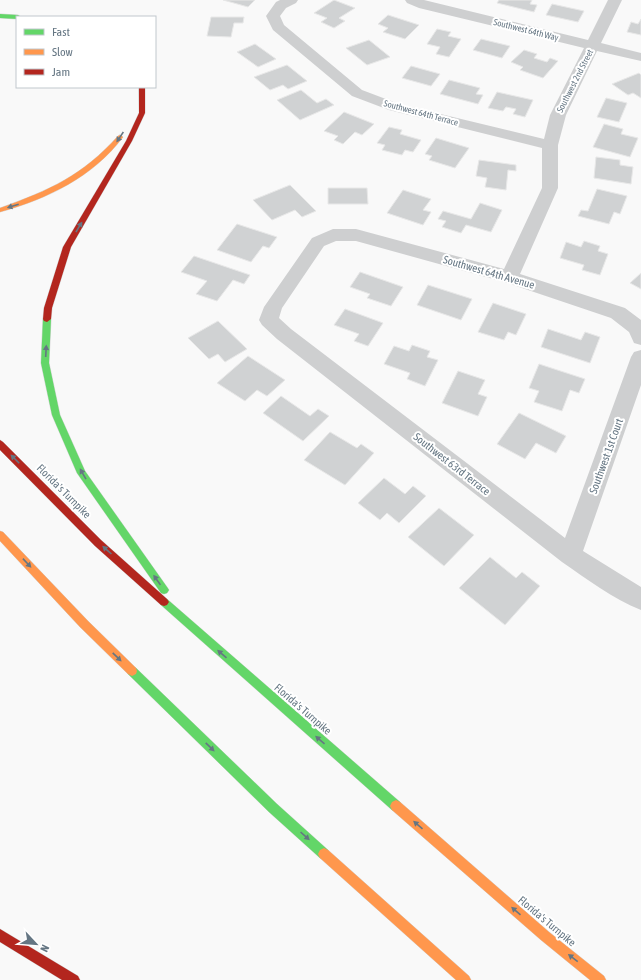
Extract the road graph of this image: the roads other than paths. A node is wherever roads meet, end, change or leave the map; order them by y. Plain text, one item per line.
1 (290, 0) edge
2 (412, 0) edge
3 (616, 0) edge
4 (0, 16) edge
5 (16, 17) edge
6 (0, 22) edge
7 (16, 23) edge
8 (592, 46) junction
9 (641, 58) edge
10 (142, 88) edge
11 (131, 115) dead end
12 (550, 145) junction
13 (0, 210) edge
14 (509, 277) junction
15 (269, 320) joint
16 (640, 333) edge
17 (641, 357) edge
18 (0, 444) edge
19 (0, 535) edge
20 (570, 554) junction
21 (641, 599) edge
22 (188, 624) junction
23 (0, 935) edge
24 (74, 980) edge
25 (465, 980) edge
26 (600, 980) edge

1 - 12 street, Southwest 64th Terrace
2 - 8 street, Southwest 64th Way
3 - 8 street, Southwest 2nd Street
4 - 5 highway
6 - 7 highway
8 - 9 street, Southwest 64th Way
8 - 12 street, Southwest 2nd Street
22 -> 10 highway
11 -> 13 highway
12 - 14 street, Southwest 2nd Street
14 - 15 street, Southwest 64th Avenue
14 - 16 street, Southwest 64th Avenue
15 - 20 street, Southwest 63rd Terrace
17 - 20 street, Southwest 1st Court
22 -> 18 highway, Florida's Turnpike
19 -> 25 highway
20 - 21 street, Southwest 63rd Terrace
26 -> 22 highway, Florida's Turnpike
23 - 24 highway

